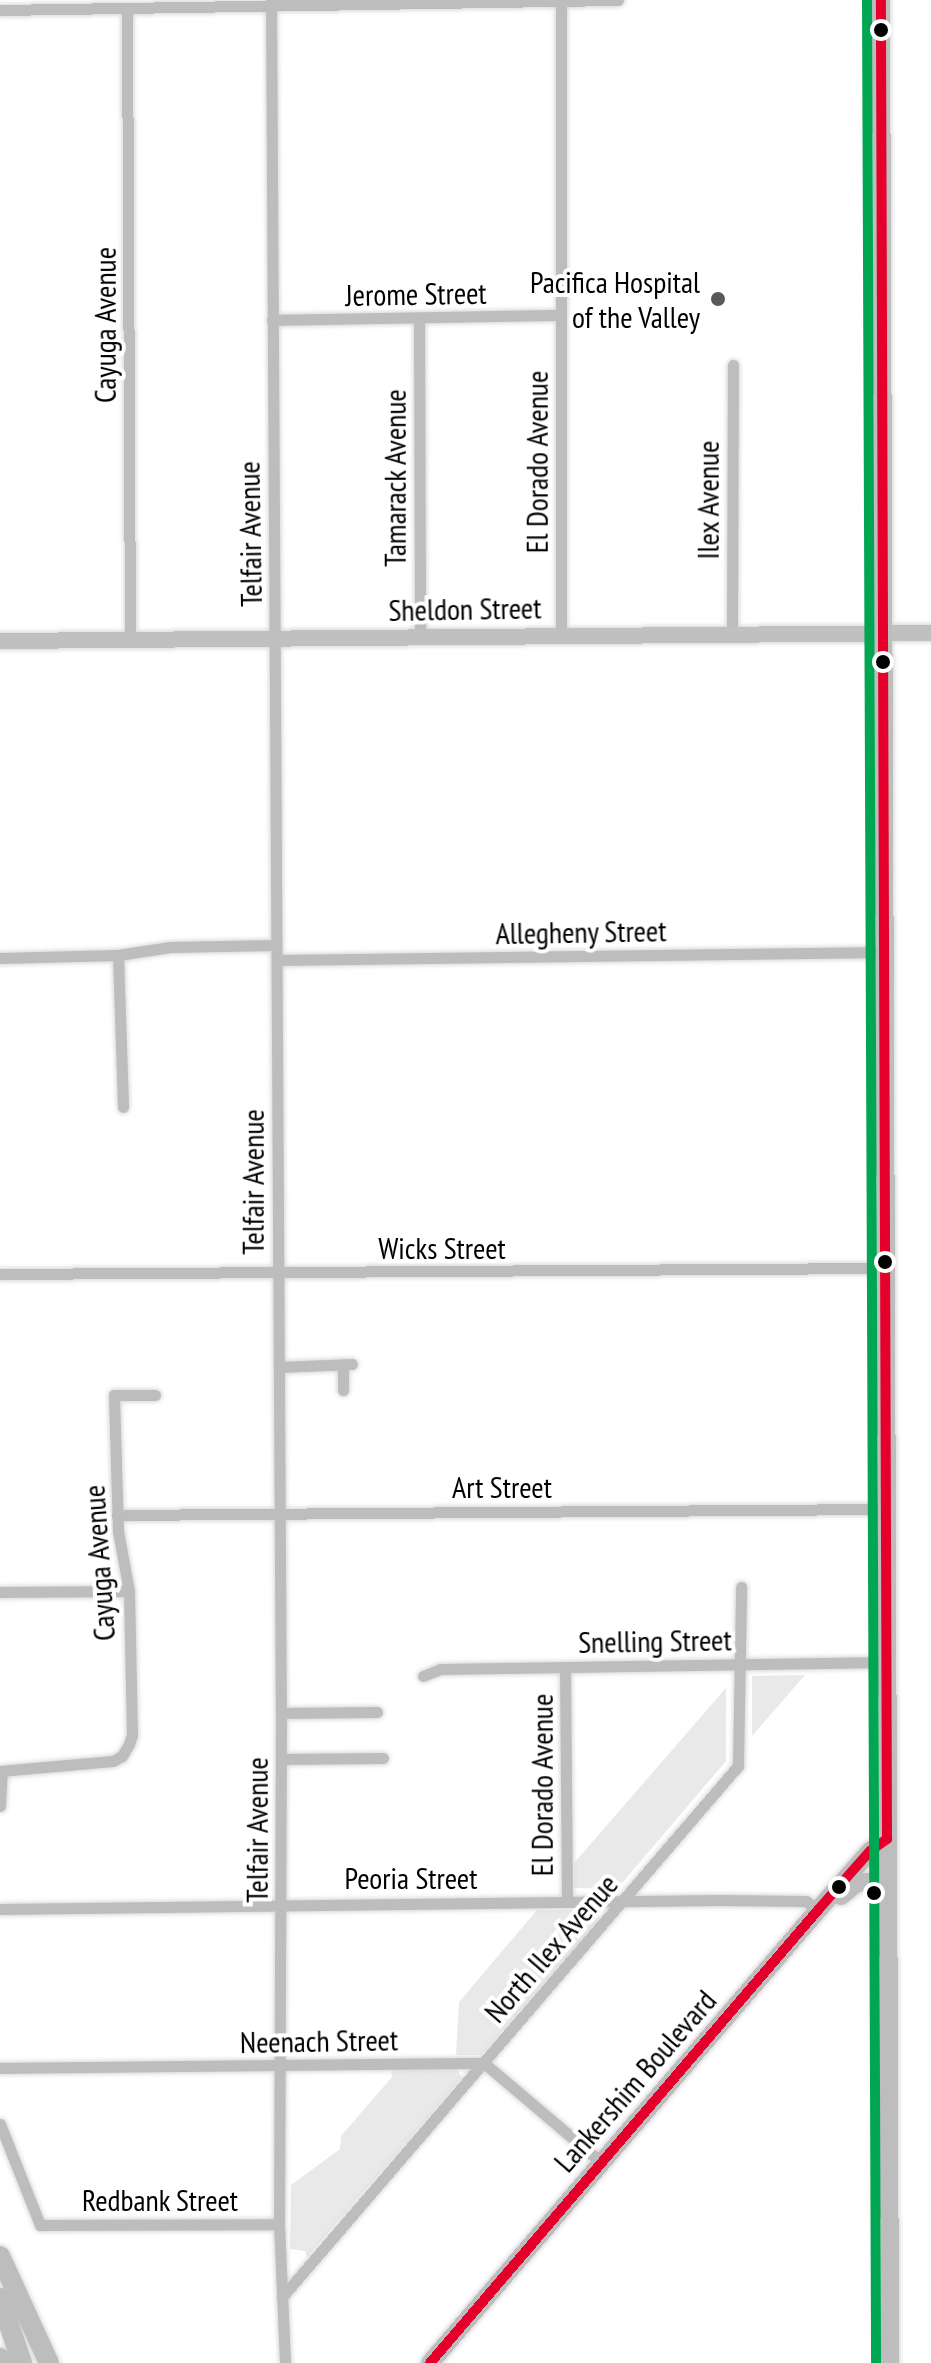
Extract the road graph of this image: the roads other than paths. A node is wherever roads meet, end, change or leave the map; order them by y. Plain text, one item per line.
1 (561, 0) edge
2 (618, 0) edge
3 (881, 0) edge
4 (271, 4) edge
5 (127, 9) junction
6 (0, 10) edge
7 (561, 315) junction
8 (419, 318) junction
9 (272, 320) junction
10 (733, 365) dead end
11 (883, 633) junction
12 (931, 633) edge
13 (561, 636) junction
14 (732, 636) junction
15 (420, 638) junction
16 (275, 639) junction
17 (0, 641) edge
18 (130, 641) junction
19 (276, 945) junction
20 (886, 952) junction
21 (118, 955) junction
22 (0, 958) edge
23 (277, 960) junction
24 (123, 1107) dead end
25 (885, 1268) junction
26 (277, 1273) junction
27 (0, 1274) edge
28 (279, 1367) junction
29 (343, 1390) dead end
30 (155, 1395) dead end
31 (887, 1509) junction
32 (279, 1512) junction
33 (117, 1515) junction
34 (741, 1587) dead end
35 (129, 1591) junction
36 (0, 1592) edge
37 (888, 1662) junction
38 (739, 1664) junction
39 (565, 1667) junction
40 (423, 1676) dead end
41 (372, 1708) dead end
42 (281, 1713) junction
43 (383, 1758) dead end
44 (281, 1759) junction
45 (1, 1771) edge
46 (0, 1806) edge
47 (887, 1839) junction
48 (567, 1902) junction
49 (623, 1902) junction
50 (281, 1903) junction
51 (888, 1905) junction
52 (0, 1909) edge
53 (818, 1910) junction
54 (484, 2063) junction
55 (281, 2066) junction
56 (0, 2068) edge
57 (0, 2124) edge
58 (602, 2163) junction
59 (279, 2224) junction
60 (0, 2256) edge
61 (282, 2297) junction
62 (0, 2298) edge
63 (0, 2338) edge
64 (9, 2363) edge
65 (22, 2363) edge
66 (49, 2363) edge
67 (285, 2363) edge
68 (430, 2363) edge
69 (890, 2363) edge

1 - 2 street
1 - 4 street
1 - 7 street, El Dorado Avenue
3 - 11 main road
4 - 5 street
4 - 9 street, Telfair Avenue
5 - 6 street
5 - 18 street, Cayuga Avenue
7 - 8 street, Jerome Street
7 - 13 street, El Dorado Avenue
8 - 9 street, Jerome Street
8 - 15 street, Tamarack Avenue
9 - 16 street, Telfair Avenue
10 - 14 street, Ilex Avenue
11 - 12 main road, Sheldon Street
11 - 14 main road, Sheldon Street
11 - 20 main road
13 - 14 main road, Sheldon Street
13 - 15 main road, Sheldon Street
15 - 16 main road, Sheldon Street
16 - 18 main road, Sheldon Street
16 - 19 street, Telfair Avenue
17 - 18 main road, Sheldon Street
19 - 21 street
19 - 23 street, Telfair Avenue
20 - 23 street, Allegheny Street
20 - 25 main road
21 - 22 street
21 - 24 street
23 - 26 street, Telfair Avenue
25 - 26 street, Wicks Street
25 - 31 main road
26 - 27 street, Wicks Street
26 - 28 street, Telfair Avenue
28 - 29 street
28 - 32 street, Telfair Avenue
30 - 33 street, Cayuga Avenue
31 - 32 street, Art Street
31 - 37 main road
32 - 33 street, Art Street
32 - 42 street, Telfair Avenue
33 - 35 street, Cayuga Avenue
34 - 38 street, North Ilex Avenue
35 - 36 street
35 - 45 street, Cayuga Avenue
37 - 38 street, Snelling Street
37 - 47 main road
38 - 39 street, Snelling Street
38 - 49 street, North Ilex Avenue
39 - 40 street, Snelling Street
39 - 48 street, El Dorado Avenue
41 - 42 street
42 - 44 street, Telfair Avenue
43 - 44 street
44 - 50 street, Telfair Avenue
45 - 46 street
47 - 51 main road
47 - 53 main road, Lankershim Boulevard
48 - 49 street, Peoria Street
48 - 50 street, Peoria Street
49 - 53 street, Peoria Street
49 - 54 street, North Ilex Avenue
50 - 52 street, Peoria Street
50 - 55 street, Telfair Avenue
51 - 53 main road
51 - 69 main road
53 - 58 main road, Lankershim Boulevard
54 - 55 street, Neenach Street
54 - 58 street
54 - 61 street, North Ilex Avenue
55 - 56 street, Neenach Street
55 - 59 street, Telfair Avenue
57 - 59 street, Redbank Street
58 - 68 main road, Lankershim Boulevard
59 - 61 street, Telfair Avenue
60 - 66 highway
61 - 67 street, Telfair Avenue
62 - 65 highway
63 - 64 highway

